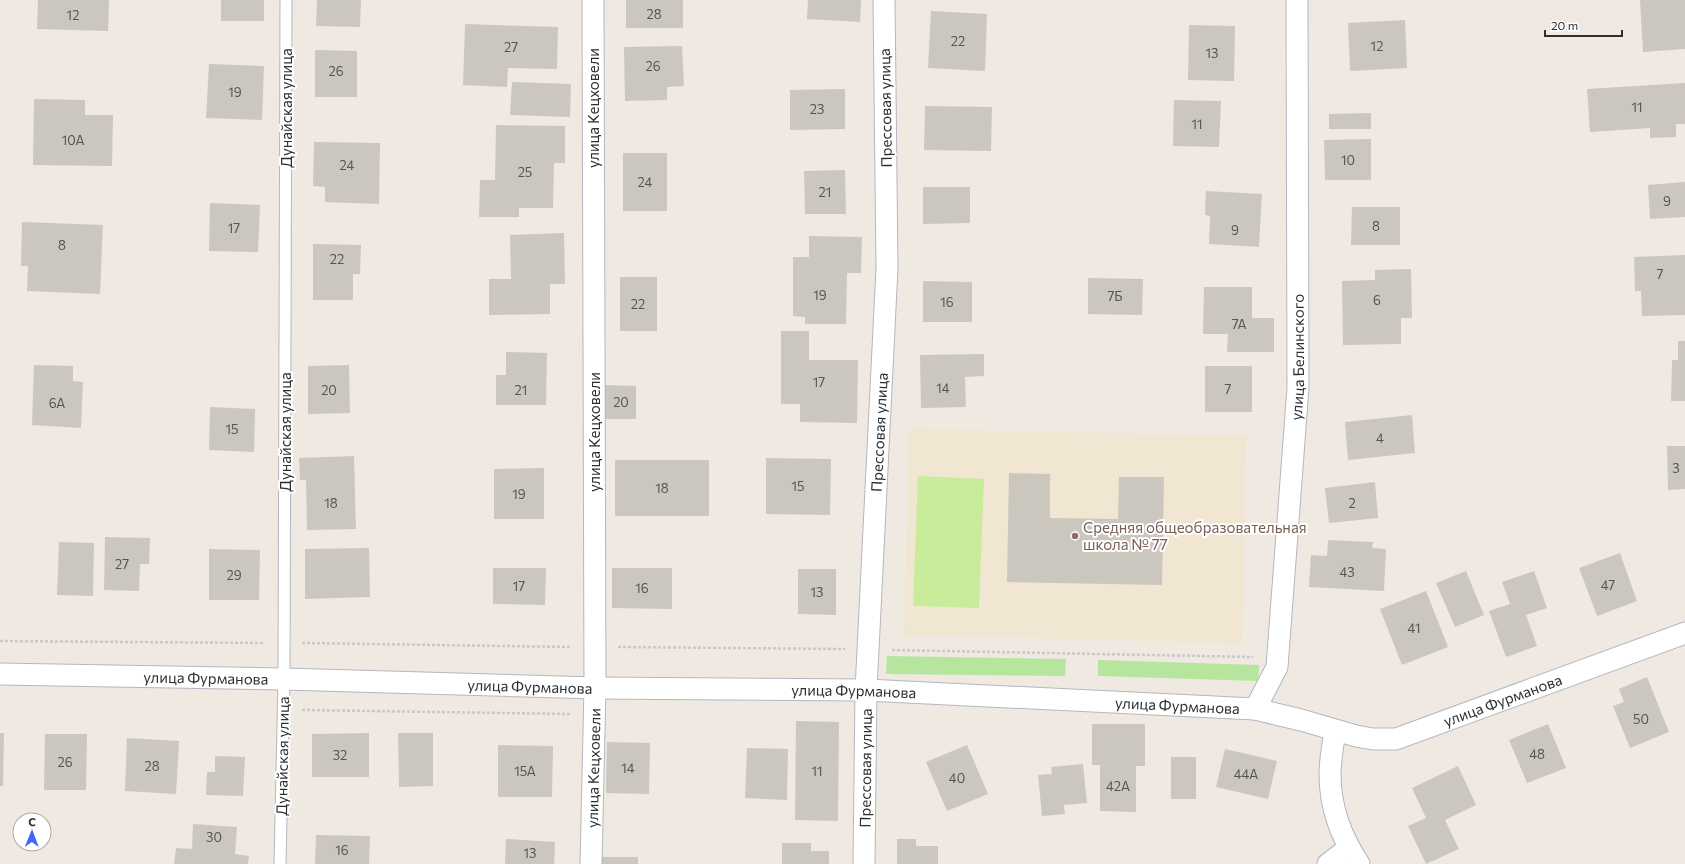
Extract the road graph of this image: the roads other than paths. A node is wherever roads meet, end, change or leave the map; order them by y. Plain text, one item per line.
1 (286, 0) edge
2 (592, 0) edge
3 (884, 0) edge
4 (1297, 0) edge
5 (1685, 633) edge
6 (0, 674) edge
7 (284, 679) junction
8 (595, 688) junction
9 (866, 690) junction
10 (1255, 709) junction
11 (1335, 731) junction
12 (1354, 856) edge
13 (280, 864) edge
14 (591, 864) edge
15 (864, 864) edge
16 (1328, 864) edge

1 - 7 lane, Дунайская улица
2 - 8 street, улица Кецховели
3 - 9 street, Прессовая улица
4 - 10 street, улица Белинского
5 - 11 street, улица Фурманова
6 - 7 street, улица Фурманова
7 - 8 street, улица Фурманова
7 - 13 lane, Дунайская улица
8 - 9 street, улица Фурманова
8 - 14 street, улица Кецховели
9 - 10 street, улица Фурманова
9 - 15 street, Прессовая улица
10 - 11 street, улица Фурманова
11 - 12 street
12 - 16 street

